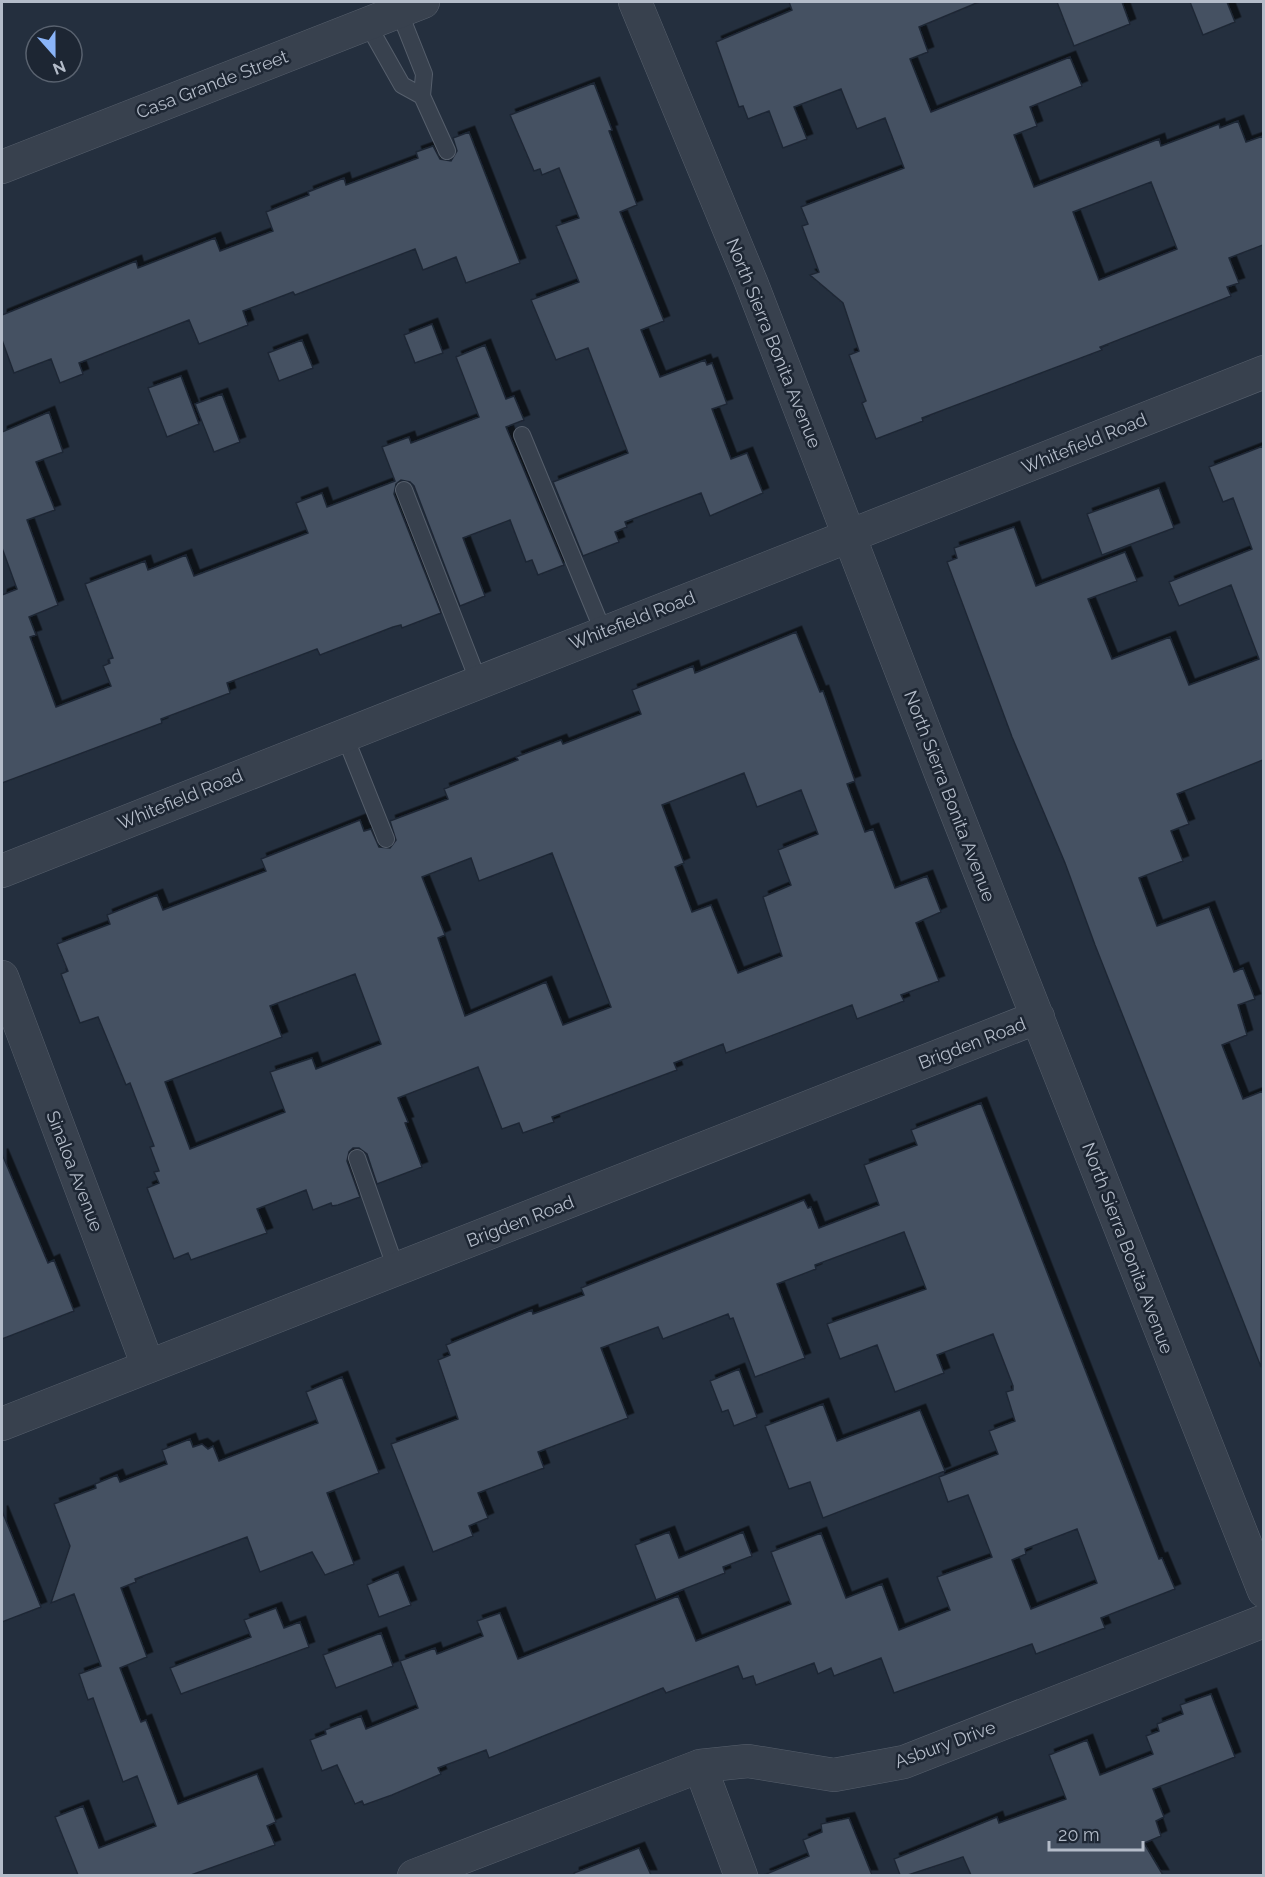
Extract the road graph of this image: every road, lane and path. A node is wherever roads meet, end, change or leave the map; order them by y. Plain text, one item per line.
1 (635, 2) edge
2 (411, 6) edge
3 (367, 24) junction
4 (422, 96) junction
5 (447, 151) dead end
6 (2, 167) edge
7 (1263, 372) edge
8 (522, 435) dead end
9 (404, 490) dead end
10 (849, 536) junction
11 (603, 631) junction
12 (478, 680) junction
13 (344, 734) junction
14 (386, 840) dead end
15 (2, 871) edge
16 (2, 977) edge
17 (1038, 1017) junction
18 (357, 1158) dead end
19 (396, 1269) junction
20 (148, 1366) junction
21 (2, 1424) edge
22 (1263, 1591) edge
23 (1263, 1621) edge
24 (700, 1766) junction
25 (414, 1875) edge
26 (741, 1875) edge

1 - 10 street, North Sierra Bonita Avenue
2 - 3 street, Casa Grande Street
2 - 4 lane
3 - 4 lane
3 - 6 street, Casa Grande Street
4 - 5 lane
7 - 10 street, Whitefield Road
8 - 11 lane
9 - 12 lane
10 - 11 street, Whitefield Road
10 - 17 street, North Sierra Bonita Avenue
11 - 12 street, Whitefield Road
12 - 13 street, Whitefield Road
13 - 14 lane
13 - 15 street, Whitefield Road
16 - 20 street, Sinaloa Avenue
17 - 19 street, Brigden Road
17 - 22 street, North Sierra Bonita Avenue
18 - 19 lane
19 - 20 street, Brigden Road
20 - 21 street, Brigden Road
23 - 24 street, Asbury Drive
24 - 25 street, Asbury Drive
24 - 26 street

